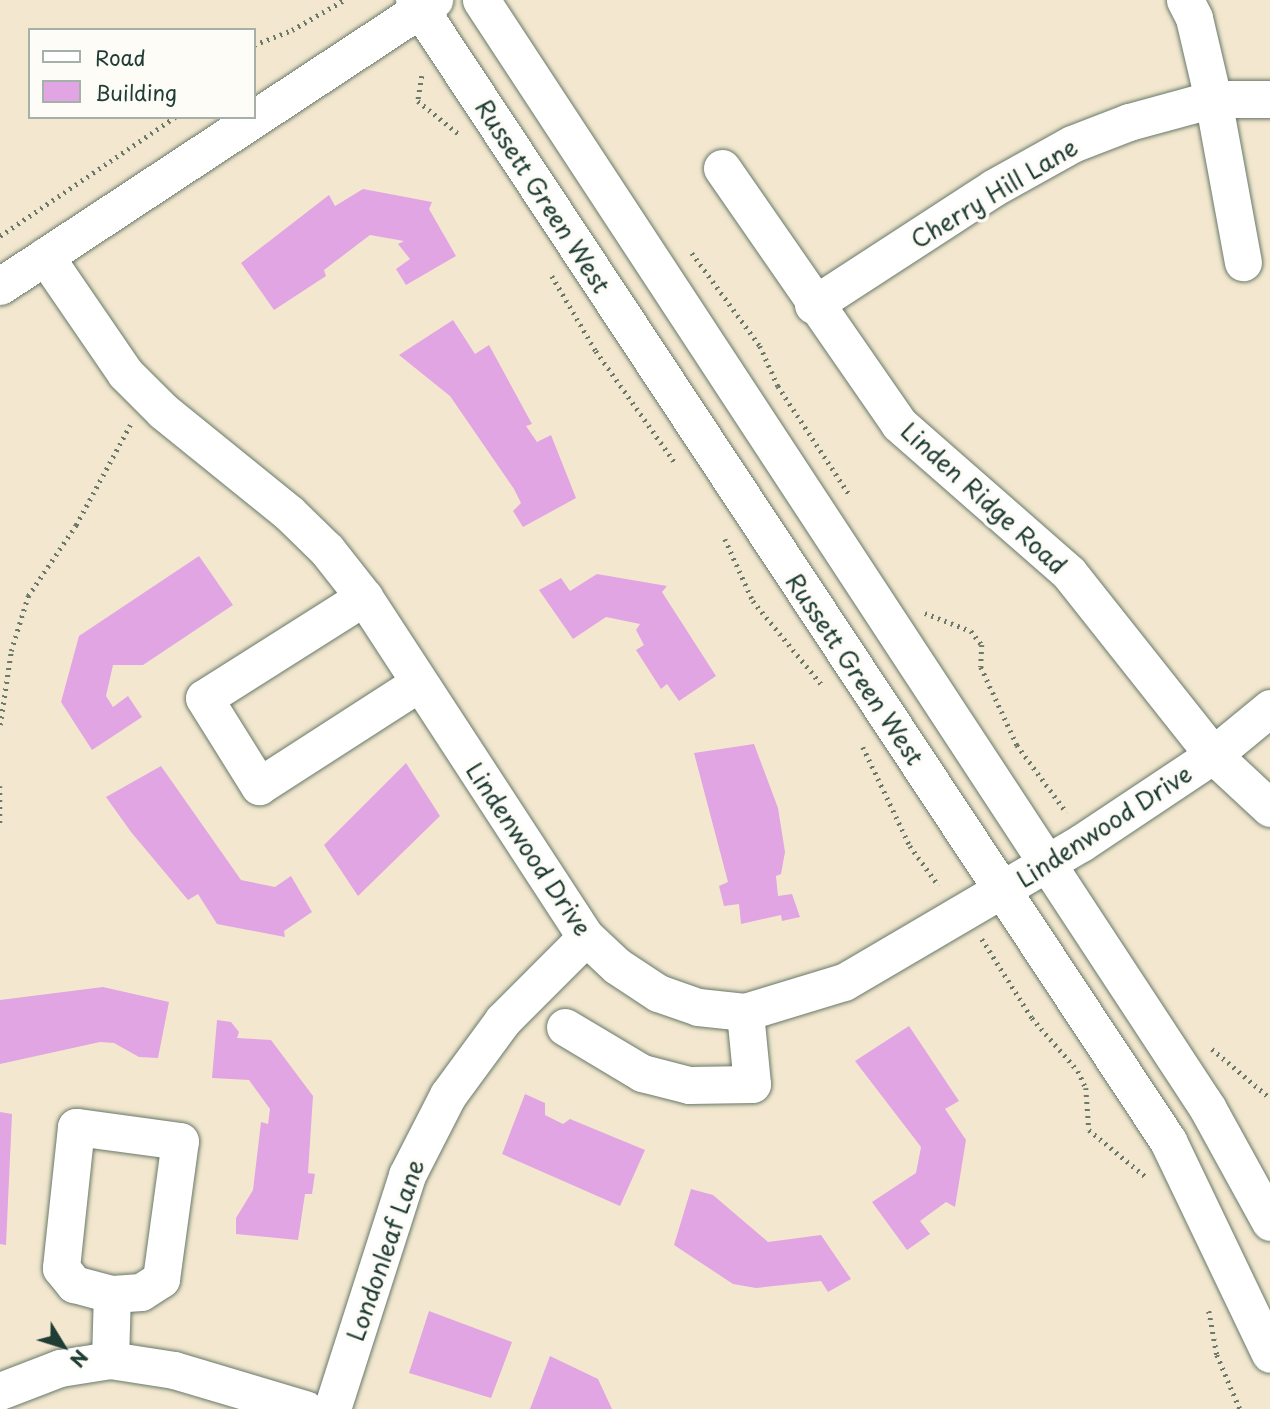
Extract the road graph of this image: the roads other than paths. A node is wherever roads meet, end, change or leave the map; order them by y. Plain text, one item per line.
1 (481, 0) edge
2 (1185, 0) edge
3 (423, 3) edge
4 (1213, 99) junction
5 (1270, 99) edge
6 (256, 115) edge
7 (250, 119) edge
8 (722, 168) dead end
9 (45, 256) junction
10 (1243, 262) dead end
11 (0, 286) edge
12 (813, 305) junction
13 (364, 597) junction
14 (419, 683) junction
15 (1270, 708) edge
16 (1213, 755) junction
17 (1270, 808) edge
18 (1048, 862) junction
19 (1002, 891) junction
20 (586, 937) junction
21 (746, 1012) junction
22 (565, 1027) dead end
23 (1270, 1222) edge
24 (112, 1294) junction
25 (1270, 1354) edge
26 (110, 1360) junction
27 (0, 1391) edge
28 (305, 1409) edge
29 (331, 1409) edge

1 - 18 street
2 - 4 street
3 - 6 street
3 - 19 street, Russett Green West
4 - 5 street, Cherry Hill Lane
4 - 10 street
4 - 12 street, Cherry Hill Lane
7 - 9 street
8 - 12 street, Linden Ridge Road
9 - 11 street
9 - 13 street, Lindenwood Drive
12 - 16 street, Linden Ridge Road
13 - 14 street, Lindenwood Drive
13 - 14 street
14 - 20 street, Lindenwood Drive
15 - 16 street, Lindenwood Drive
16 - 17 street, Linden Ridge Road
16 - 18 street, Lindenwood Drive
18 - 19 street, Lindenwood Drive
18 - 23 street
19 - 21 street, Lindenwood Drive
19 - 25 street, Russett Green West
20 - 21 street, Lindenwood Drive
20 - 29 street, Londonleaf Lane
21 - 22 street
24 - 24 street
24 - 26 street
26 - 27 street
26 - 28 street

